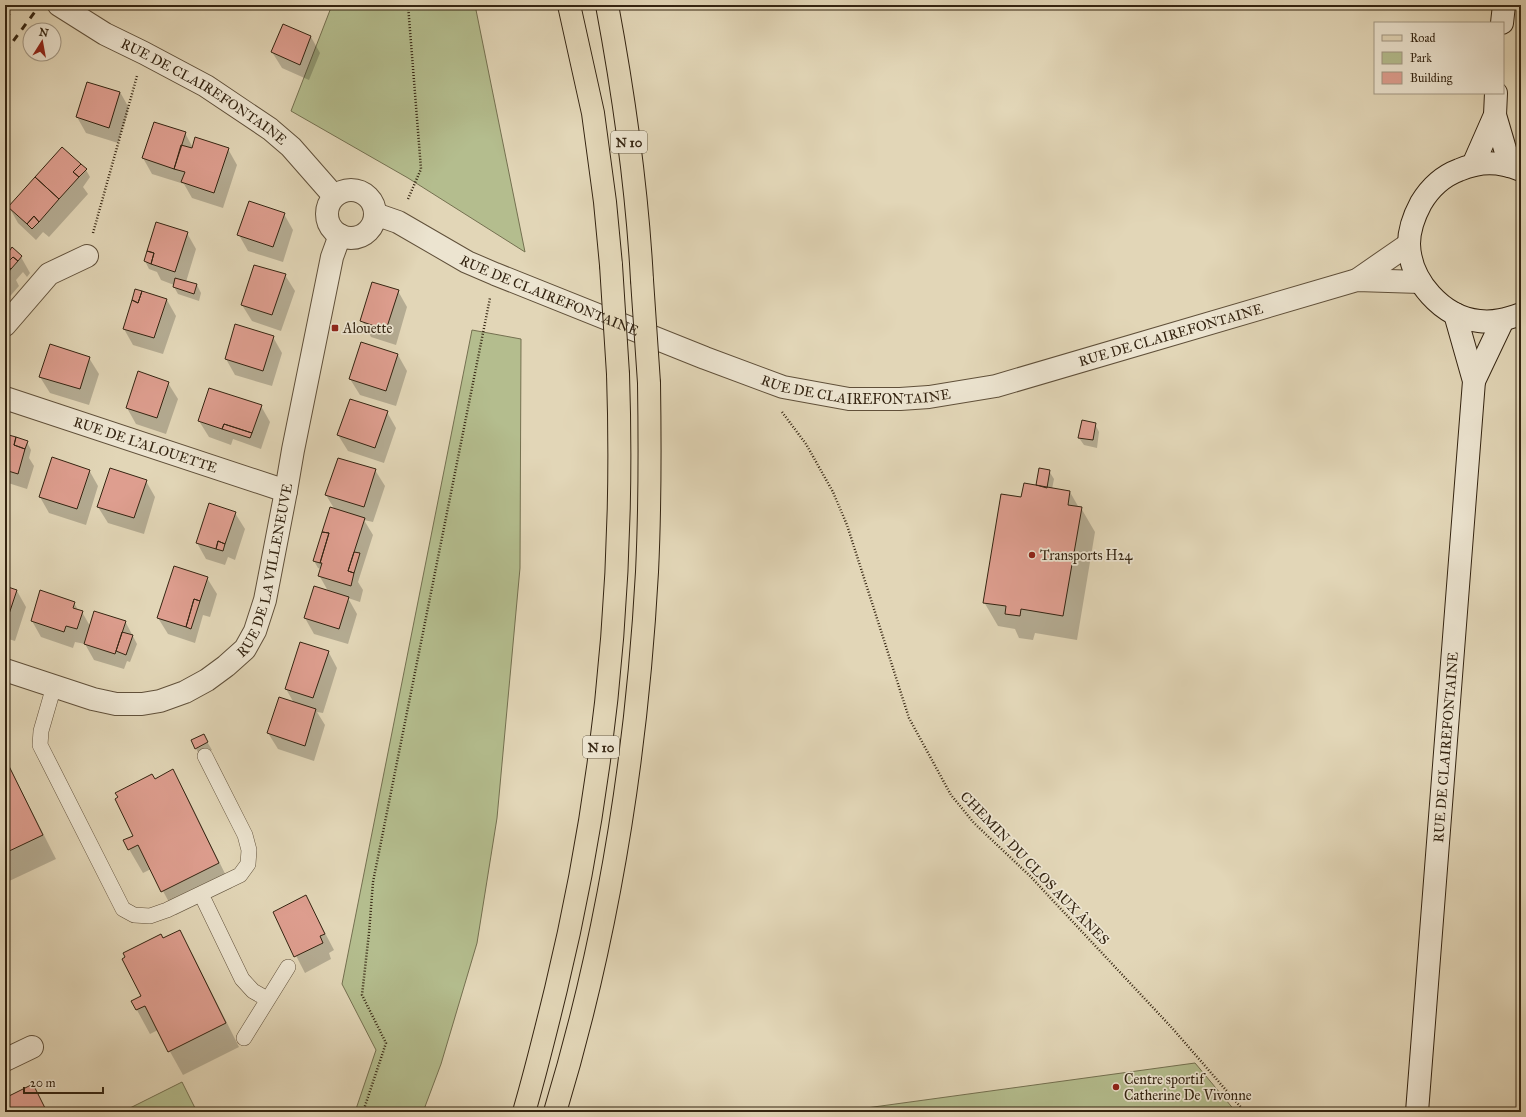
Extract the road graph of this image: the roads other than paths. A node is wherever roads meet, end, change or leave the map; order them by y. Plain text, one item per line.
1 (59, 5) edge
2 (569, 5) edge
3 (607, 5) edge
4 (1504, 5) edge
5 (1502, 22) edge
6 (1496, 94) edge
7 (1495, 115) junction
8 (1473, 164) junction
9 (1516, 168) edge
10 (334, 196) junction
11 (375, 214) junction
12 (340, 235) junction
13 (1409, 244) junction
14 (87, 256) road end
15 (1357, 280) junction
16 (1420, 282) junction
17 (1456, 314) junction
18 (1512, 317) edge
19 (5, 325) edge
20 (1474, 382) junction
21 (5, 398) edge
22 (286, 491) junction
23 (5, 670) edge
24 (54, 686) junction
25 (205, 756) dead end
26 (201, 894) junction
27 (288, 967) dead end
28 (267, 999) junction
29 (244, 1038) dead end
30 (32, 1047) dead end
31 (5, 1060) edge
32 (524, 1112) edge
33 (556, 1112) edge
34 (1417, 1112) edge

1 - 10 street, RUE DE CLAIREFONTAINE
2 - 32 main road, N 10, bridge
3 - 33 main road, N 10, bridge
4 - 5 street
6 - 7 street
7 - 8 street
7 - 9 street
8 - 9 street
8 - 13 street
10 - 11 street
10 - 12 street
11 - 12 street
11 - 15 street, RUE DE CLAIREFONTAINE
12 - 22 street, RUE DE LA VILLENEUVE
13 - 15 street, RUE DE CLAIREFONTAINE
13 - 16 street
14 - 19 street
15 - 16 street, RUE DE CLAIREFONTAINE
16 - 17 street
17 - 18 street
17 - 20 street
18 - 20 street
20 - 34 street, RUE DE CLAIREFONTAINE
21 - 22 street, RUE DE L'ALOUETTE
22 - 24 street, RUE DE LA VILLENEUVE
23 - 24 street, RUE DE LA VILLENEUVE
24 - 26 lane
25 - 26 lane
26 - 28 lane
27 - 28 lane
28 - 29 lane
30 - 31 street

